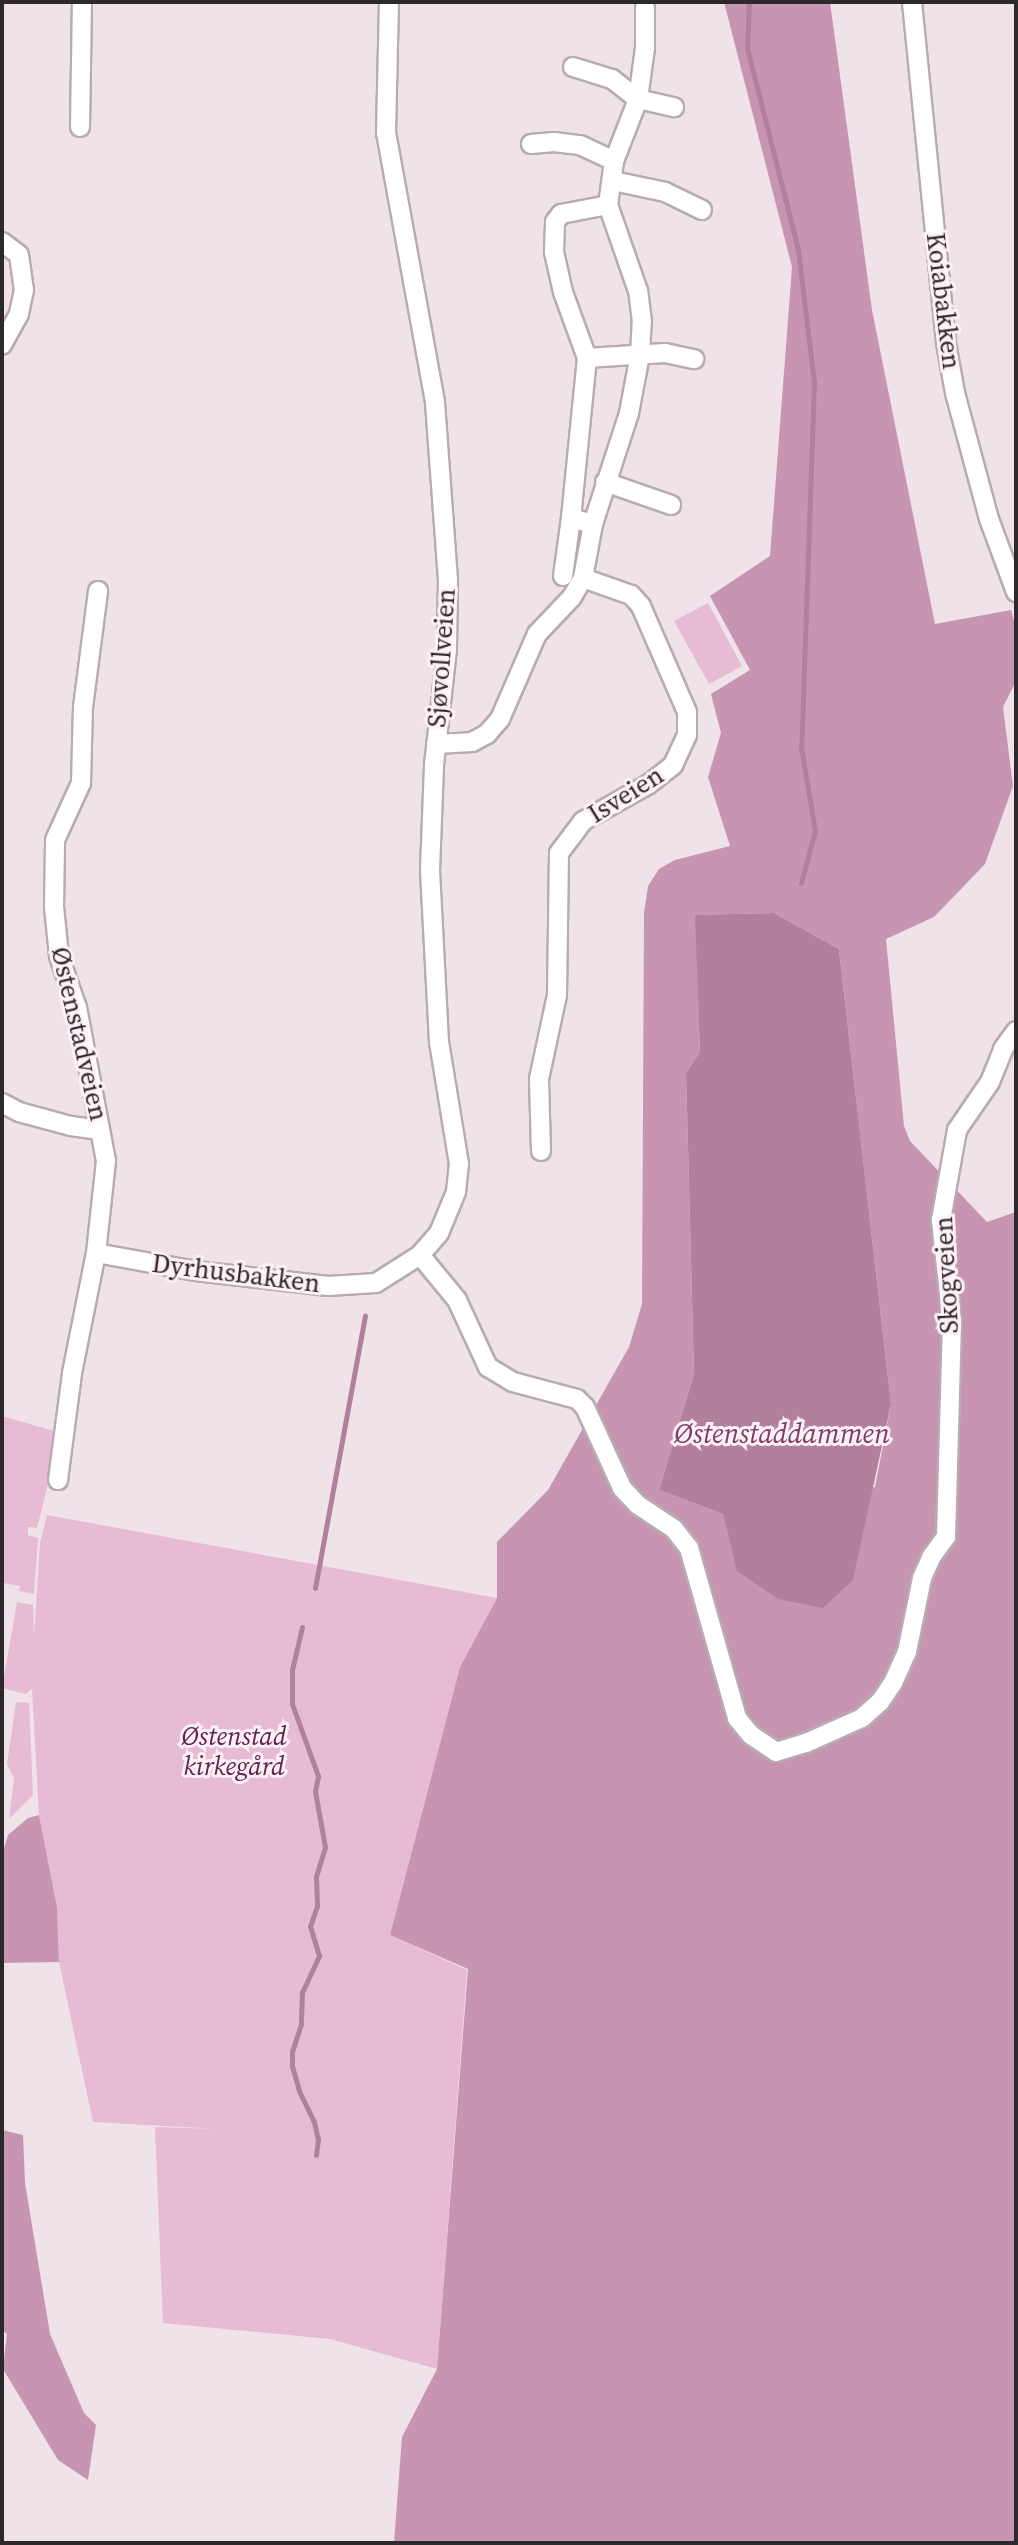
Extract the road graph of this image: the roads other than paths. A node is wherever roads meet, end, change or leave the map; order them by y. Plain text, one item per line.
1 (82, 2) edge
2 (389, 2) edge
3 (912, 2) edge
4 (645, 8) dead end
5 (573, 67) dead end
6 (638, 99) junction
7 (674, 107) dead end
8 (80, 127) dead end
9 (531, 144) dead end
10 (614, 161) junction
11 (613, 181) junction
12 (608, 205) junction
13 (702, 210) dead end
14 (2, 242) edge
15 (2, 345) edge
16 (640, 355) junction
17 (587, 358) junction
18 (694, 359) dead end
19 (579, 454) junction
20 (611, 463) junction
21 (605, 482) junction
22 (671, 505) dead end
23 (571, 518) junction
24 (593, 524) junction
25 (563, 576) dead end
26 (583, 578) junction
27 (98, 591) dead end
28 (1016, 592) edge
29 (436, 744) junction
30 (1016, 1031) edge
31 (2, 1103) edge
32 (100, 1130) junction
33 (541, 1151) dead end
34 (96, 1253) junction
35 (420, 1255) junction
36 (376, 1283) joint
37 (58, 1480) dead end

1 - 8 street
2 - 29 street, Sjøvollveien
3 - 28 street, Koiabakken
4 - 6 street
5 - 6 street
6 - 7 street
6 - 10 street
9 - 10 street
10 - 11 street
11 - 12 street
11 - 13 street
12 - 16 street
12 - 17 street
14 - 15 street
16 - 17 street
16 - 18 street
16 - 20 street
17 - 19 street
19 - 20 street
19 - 23 street
20 - 21 street
21 - 22 street
21 - 24 street
23 - 24 street
23 - 25 street
24 - 26 street
26 - 29 street
26 - 33 street, Isveien
27 - 32 street, Østenstadveien
29 - 35 street, Sjøvollveien
30 - 35 street, Skogveien
31 - 32 street
32 - 34 street, Østenstadveien
34 - 36 street, Dyrhusbakken
34 - 37 street, Østenstadveien
35 - 36 street, Sjøvollveien

